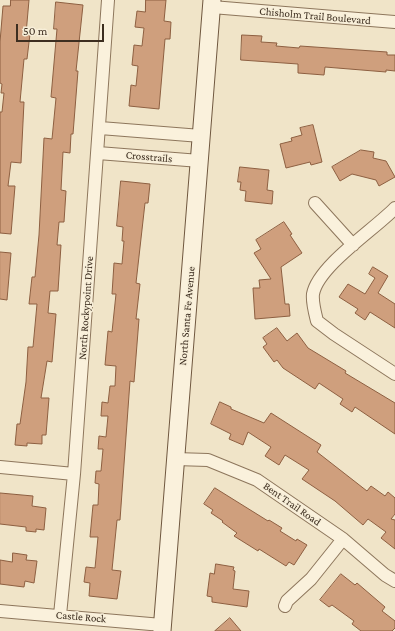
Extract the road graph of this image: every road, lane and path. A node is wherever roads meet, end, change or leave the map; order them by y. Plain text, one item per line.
1 (108, 0) edge
2 (212, 4) edge
3 (395, 22) edge
4 (100, 128) junction
5 (201, 136) junction
6 (98, 153) junction
7 (200, 161) junction
8 (315, 203) dead end
9 (395, 208) edge
10 (352, 245) junction
11 (395, 374) edge
12 (175, 459) junction
13 (0, 467) edge
14 (74, 474) junction
15 (343, 539) junction
16 (395, 582) edge
17 (285, 606) dead end
18 (0, 610) edge
19 (60, 616) junction
20 (162, 628) edge

1 - 4 street, North Rockypoint Drive
2 - 3 street, Chisholm Trail Boulevard
2 - 5 main road, North Santa Fe Avenue
4 - 5 street
4 - 6 street, North Rockypoint Drive
5 - 7 main road, North Santa Fe Avenue
6 - 7 street, Crosstrails
6 - 14 street, North Rockypoint Drive
7 - 12 main road, North Santa Fe Avenue
8 - 10 street
9 - 10 street
10 - 11 street
12 - 15 street, Bent Trail Road
12 - 20 main road, North Santa Fe Avenue
13 - 14 street
14 - 19 street, North Rockypoint Drive
15 - 16 street, Bent Trail Road
15 - 17 street
18 - 19 street, Castle Rock
19 - 20 street, Castle Rock

